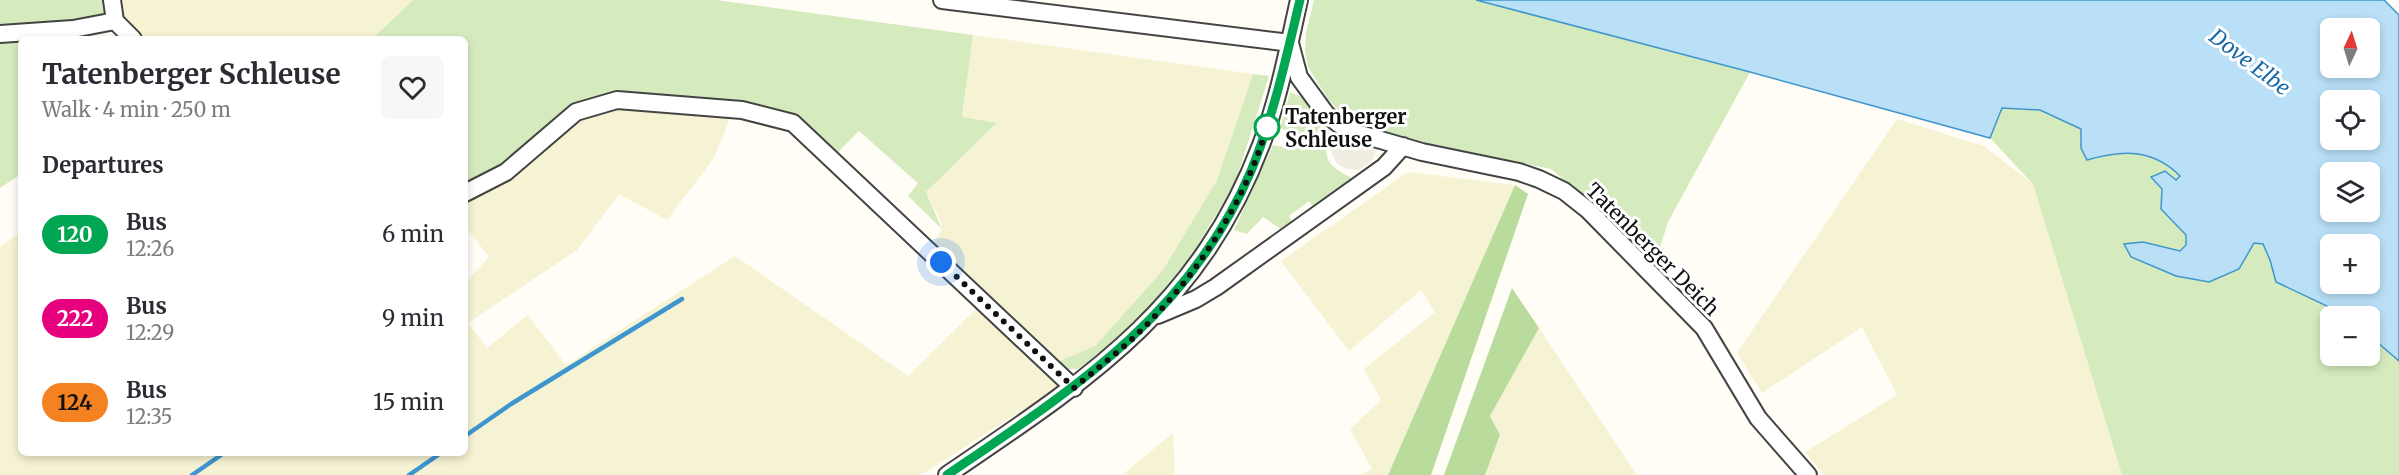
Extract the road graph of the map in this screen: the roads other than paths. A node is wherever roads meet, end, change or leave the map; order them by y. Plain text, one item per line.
1 (112, 0) edge
2 (942, 0) edge
3 (1299, 0) edge
4 (115, 21) junction
5 (0, 34) edge
6 (130, 36) edge
7 (1290, 43) junction
8 (1403, 147) junction
9 (468, 191) edge
10 (1154, 316) junction
11 (1074, 388) junction
12 (947, 475) edge
13 (1808, 475) edge

1 - 4 street
2 - 7 street
3 - 7 street
4 - 5 street
4 - 6 street
7 - 8 street, Tatenberger Deich
7 - 10 street
8 - 10 street
8 - 13 street, Tatenberger Deich
9 - 11 street
10 - 11 street
11 - 12 street

